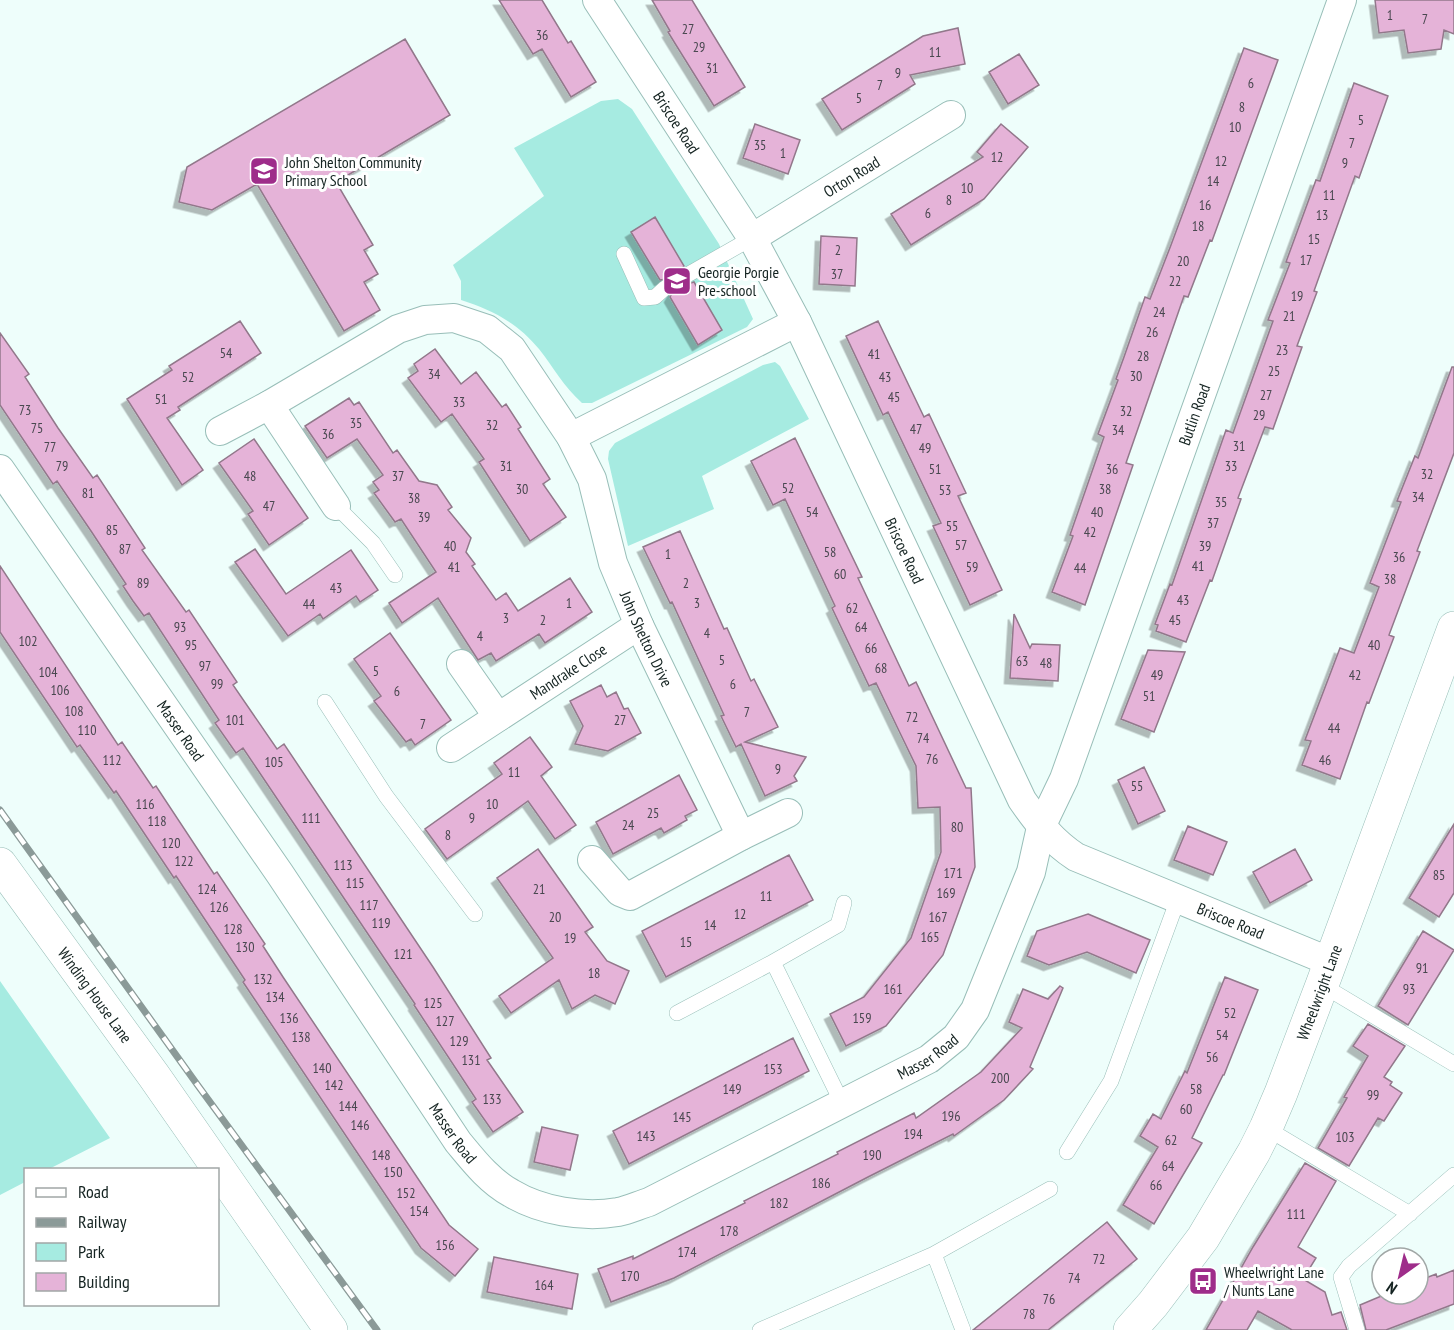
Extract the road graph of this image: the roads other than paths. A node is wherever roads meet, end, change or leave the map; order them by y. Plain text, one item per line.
1 (597, 0) edge
2 (1342, 0) edge
3 (951, 115) dead end
4 (752, 238) junction
5 (624, 254) dead end
6 (689, 274) dead end
7 (665, 288) dead end
8 (797, 322) junction
9 (269, 405) junction
10 (220, 430) dead end
11 (571, 437) junction
12 (0, 470) edge
13 (336, 506) joint
14 (395, 575) dead end
15 (639, 625) junction
16 (1454, 628) edge
17 (461, 664) dead end
18 (325, 702) dead end
19 (498, 717) junction
20 (451, 748) dead end
21 (788, 813) dead end
22 (1041, 827) junction
23 (741, 836) junction
24 (592, 860) dead end
25 (0, 864) edge
26 (1179, 899) junction
27 (844, 903) dead end
28 (475, 914) dead end
29 (773, 962) junction
30 (1326, 974) junction
31 (677, 1013) dead end
32 (1454, 1064) edge
33 (842, 1103) junction
34 (190, 1126) junction
35 (1266, 1128) junction
36 (1067, 1152) dead end
37 (215, 1168) edge
38 (219, 1174) edge
39 (1454, 1174) edge
40 (1050, 1189) dead end
41 (1410, 1214) junction
42 (934, 1254) junction
43 (311, 1330) edge
44 (331, 1330) edge
45 (760, 1330) edge
46 (963, 1330) edge
47 (1130, 1330) edge
48 (1357, 1330) edge

1 - 4 street, Briscoe Road
2 - 22 street, Butlin Road
3 - 4 street, Orton Road
4 - 6 lane
4 - 8 street, Briscoe Road
5 - 7 lane
8 - 11 street
8 - 22 street, Briscoe Road
9 - 10 street, John Shelton Drive
9 - 11 street, John Shelton Drive
9 - 13 street
11 - 15 street, John Shelton Drive
12 - 33 street, Masser Road
13 - 14 lane
15 - 19 street, Mandrake Close
15 - 23 street, John Shelton Drive
16 - 30 street, Wheelwright Lane
17 - 19 street
18 - 28 lane
19 - 20 street, Mandrake Close
21 - 23 street
22 - 26 street, Briscoe Road
22 - 33 street, Masser Road
23 - 24 street
25 - 34 street, Winding House Lane
26 - 30 street, Briscoe Road
26 - 36 lane
27 - 29 lane
29 - 31 lane
29 - 33 lane
30 - 32 lane
30 - 35 street, Wheelwright Lane
34 - 37 street, Winding House Lane
34 - 44 street, Winding House Lane
35 - 41 lane
35 - 47 street, Wheelwright Lane
38 - 43 street, Winding House Lane
39 - 41 lane
40 - 42 lane
41 - 48 lane
42 - 45 lane
42 - 46 lane

